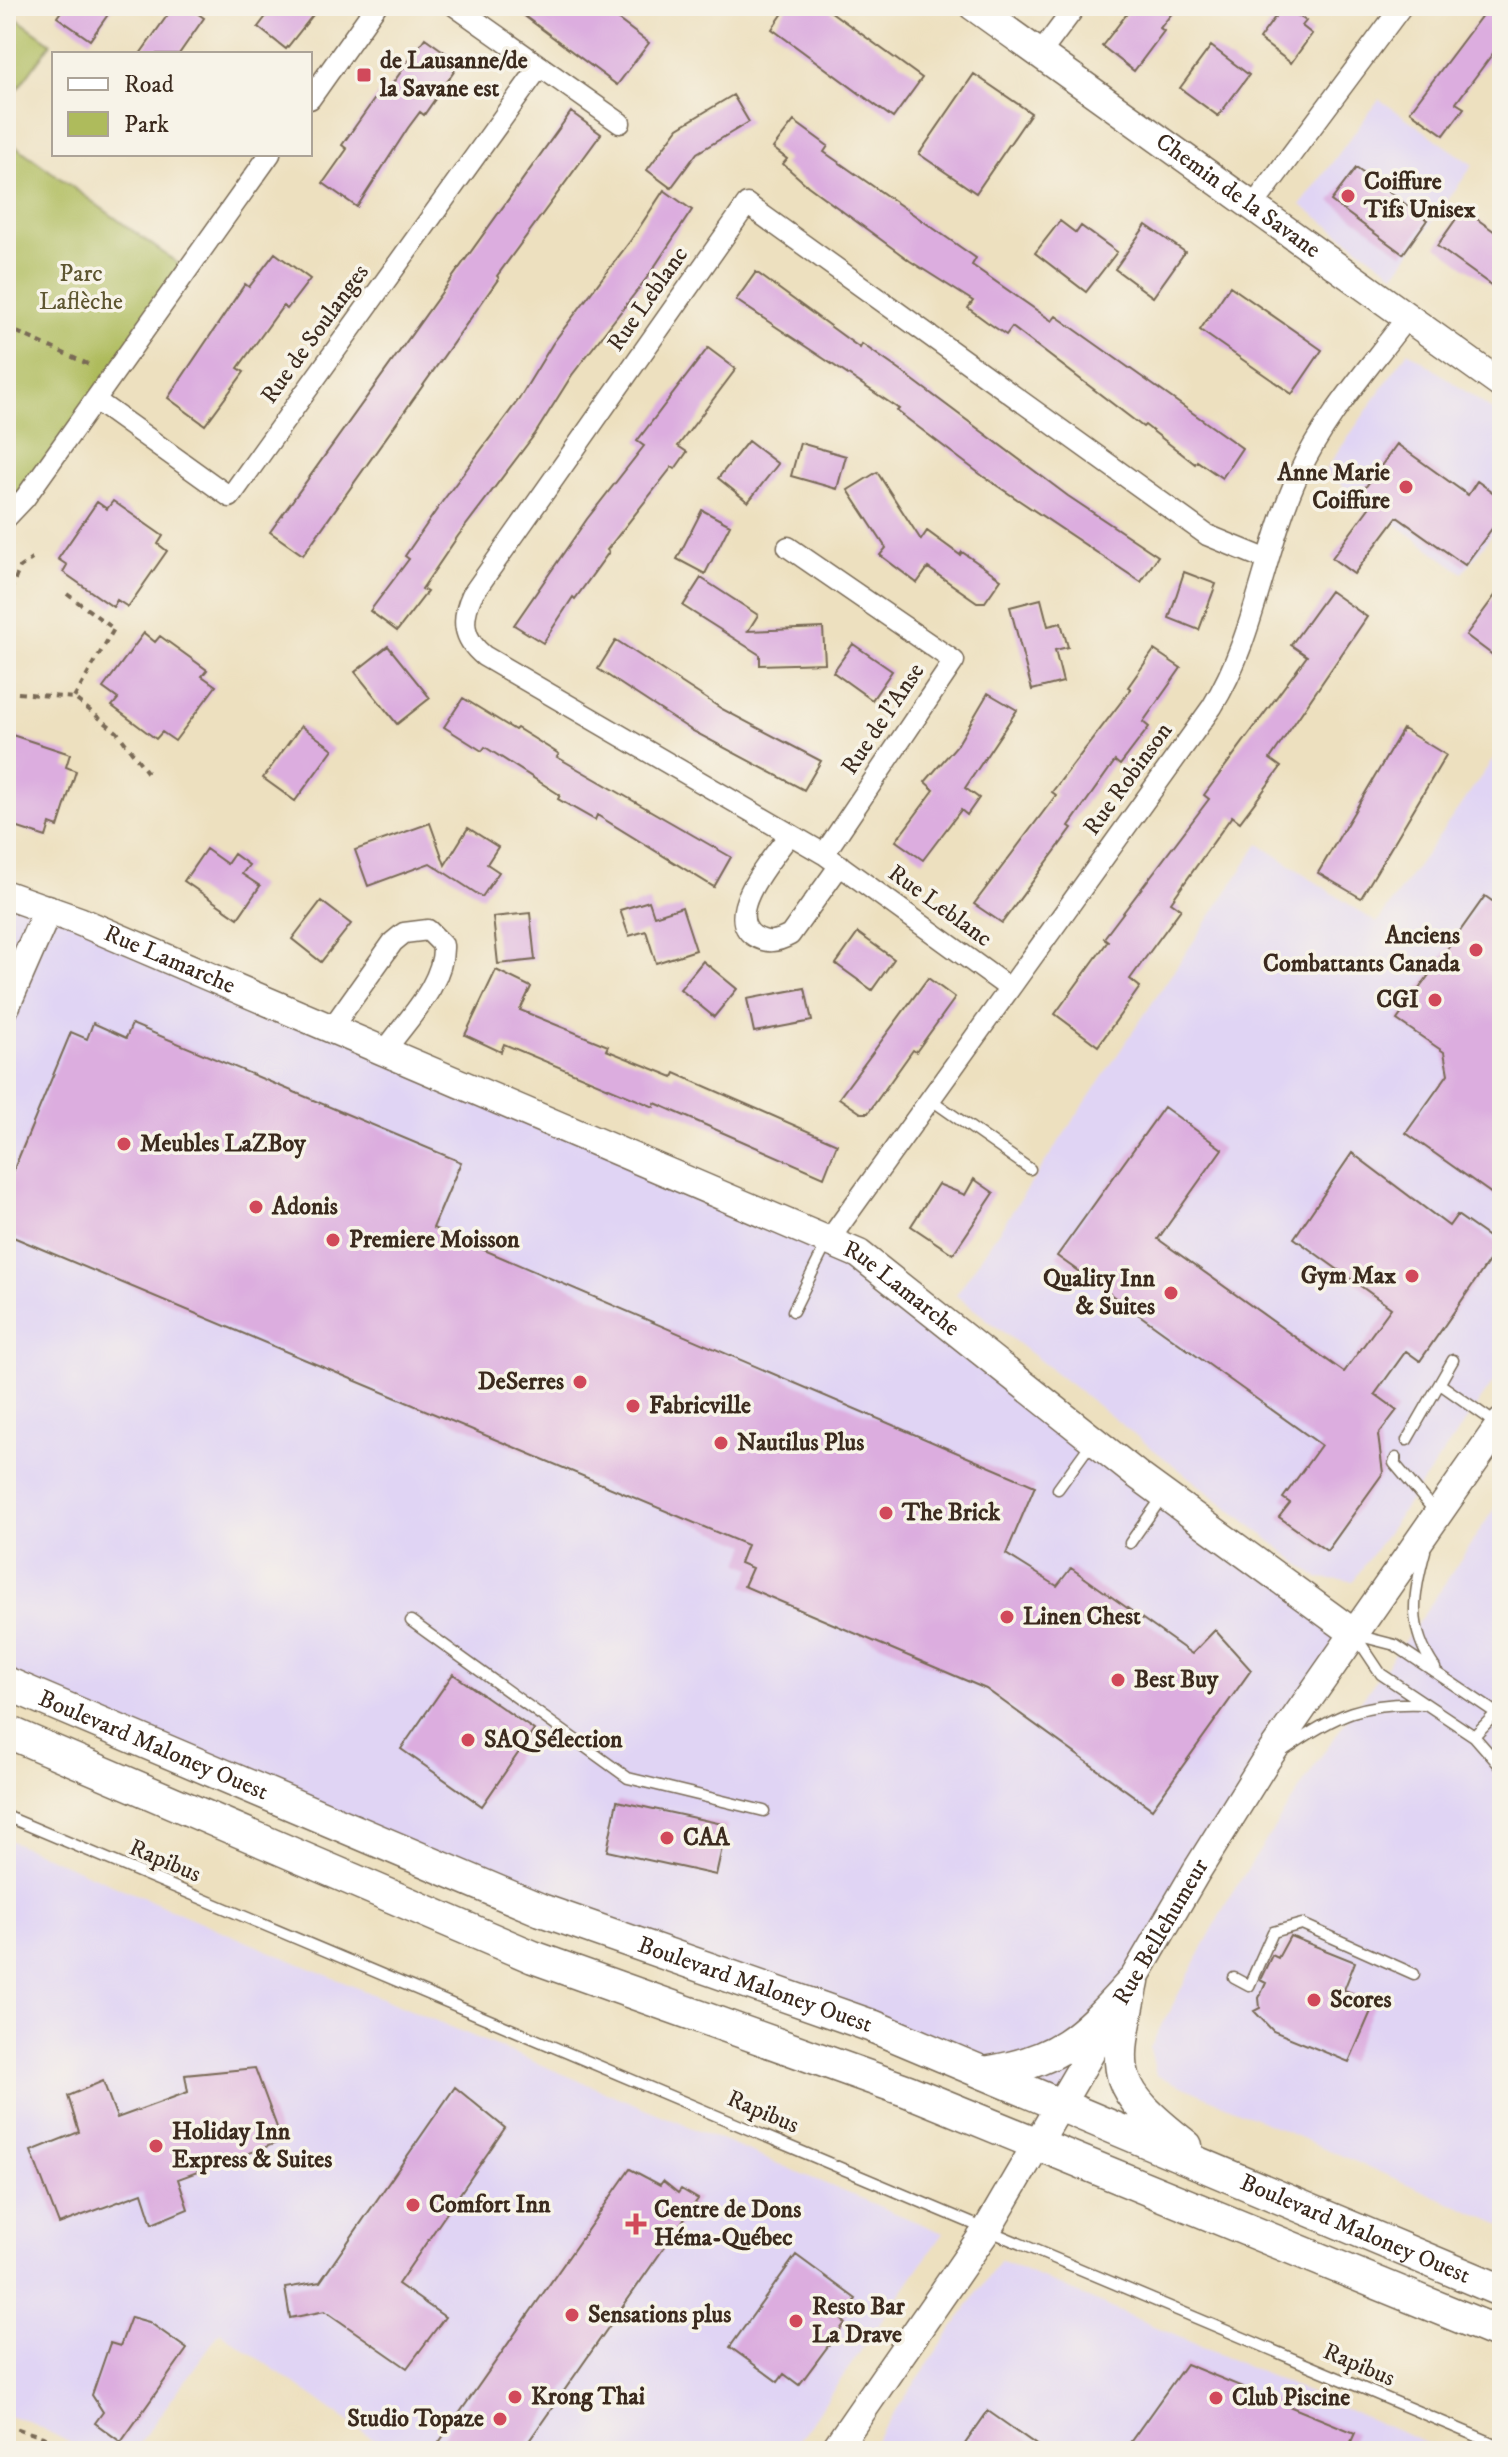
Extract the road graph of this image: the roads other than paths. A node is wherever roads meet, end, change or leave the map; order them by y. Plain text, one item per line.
1 (376, 6) edge
2 (455, 6) edge
3 (973, 6) edge
4 (1076, 6) edge
5 (1402, 6) edge
6 (1040, 54) junction
7 (540, 66) junction
8 (312, 96) edge
9 (620, 123) dead end
10 (269, 156) edge
11 (1253, 206) junction
12 (1407, 317) junction
13 (1502, 385) edge
14 (95, 400) junction
15 (6, 518) edge
16 (788, 547) dead end
17 (1268, 560) junction
18 (790, 834) junction
19 (832, 860) junction
20 (6, 895) edge
21 (48, 909) junction
22 (1009, 988) junction
23 (6, 1005) edge
24 (331, 1029) junction
25 (385, 1051) junction
26 (930, 1099) junction
27 (1030, 1169) dead end
28 (829, 1240) junction
29 (793, 1311) dead end
30 (1453, 1360) dead end
31 (1440, 1384) junction
32 (1500, 1424) edge
33 (1407, 1440) dead end
34 (1093, 1441) junction
35 (1396, 1458) dead end
36 (1058, 1489) dead end
37 (1164, 1495) junction
38 (1435, 1519) junction
39 (1130, 1543) dead end
40 (411, 1621) dead end
41 (1355, 1634) junction
42 (1441, 1676) junction
43 (6, 1683) edge
44 (1426, 1704) junction
45 (1500, 1712) edge
46 (6, 1731) edge
47 (1474, 1736) junction
48 (1264, 1763) junction
49 (1502, 1768) edge
50 (303, 1808) junction
51 (764, 1811) dead end
52 (6, 1816) edge
53 (284, 1850) junction
54 (1414, 1974) dead end
55 (1234, 1978) dead end
56 (1133, 1982) junction
57 (983, 2073) junction
58 (1060, 2105) junction
59 (1036, 2143) junction
60 (1220, 2172) junction
61 (988, 2228) junction
62 (1502, 2291) edge
63 (1502, 2334) edge
64 (1502, 2447) edge
65 (834, 2451) edge

1 - 8 street
2 - 7 street
3 - 6 street, Chemin de la Savane
4 - 6 street
5 - 11 street
6 - 11 street, Chemin de la Savane
7 - 9 street
7 - 14 street, Rue de Soulanges
10 - 14 street
11 - 12 street, Chemin de la Savane
12 - 13 street, Chemin de la Savane
12 - 17 street, Rue Robinson
14 - 15 street
16 - 19 street, Rue de l'Anse
17 - 18 street, Rue Leblanc
17 - 22 street, Rue Robinson
18 - 19 street, Rue Leblanc
18 - 19 street
19 - 22 street, Rue Leblanc
20 - 21 street, Rue Lamarche
21 - 23 street
21 - 24 street, Rue Lamarche
22 - 26 street, Rue Robinson
24 - 25 street, Rue Lamarche
24 - 25 street
25 - 28 street, Rue Lamarche
26 - 27 lane
26 - 28 street, Rue Robinson
28 - 29 lane
28 - 34 street, Rue Lamarche
30 - 31 lane
31 - 32 lane
31 - 33 lane
32 - 38 street, Rue Bellehumeur
34 - 36 lane
34 - 37 street, Rue Lamarche
35 - 38 lane
37 - 39 lane
37 - 41 street, Rue Lamarche
38 - 41 street, Rue Bellehumeur
38 - 42 lane
40 - 51 lane
41 - 42 lane
41 - 44 lane
41 - 48 street, Rue Bellehumeur
42 - 45 lane
43 - 50 main road, Boulevard Maloney Ouest
44 - 47 lane
44 - 48 lane
45 - 47 lane
46 - 53 main road, Boulevard Maloney Ouest
47 - 49 lane
48 - 56 street, Rue Bellehumeur
50 - 53 main road
50 - 57 main road, Boulevard Maloney Ouest
52 - 61 lane, Rapibus
53 - 59 main road, Boulevard Maloney Ouest
54 - 55 lane
56 - 57 main road
56 - 58 street, Rue Bellehumeur
56 - 60 main road
57 - 58 main road, Boulevard Maloney Ouest
58 - 59 street, Rue Bellehumeur
58 - 60 main road, Boulevard Maloney Ouest
59 - 61 street, Rue Bellehumeur
59 - 63 main road, Boulevard Maloney Ouest
60 - 62 main road, Boulevard Maloney Ouest
61 - 64 lane, Rapibus
61 - 65 street, Rue Bellehumeur

